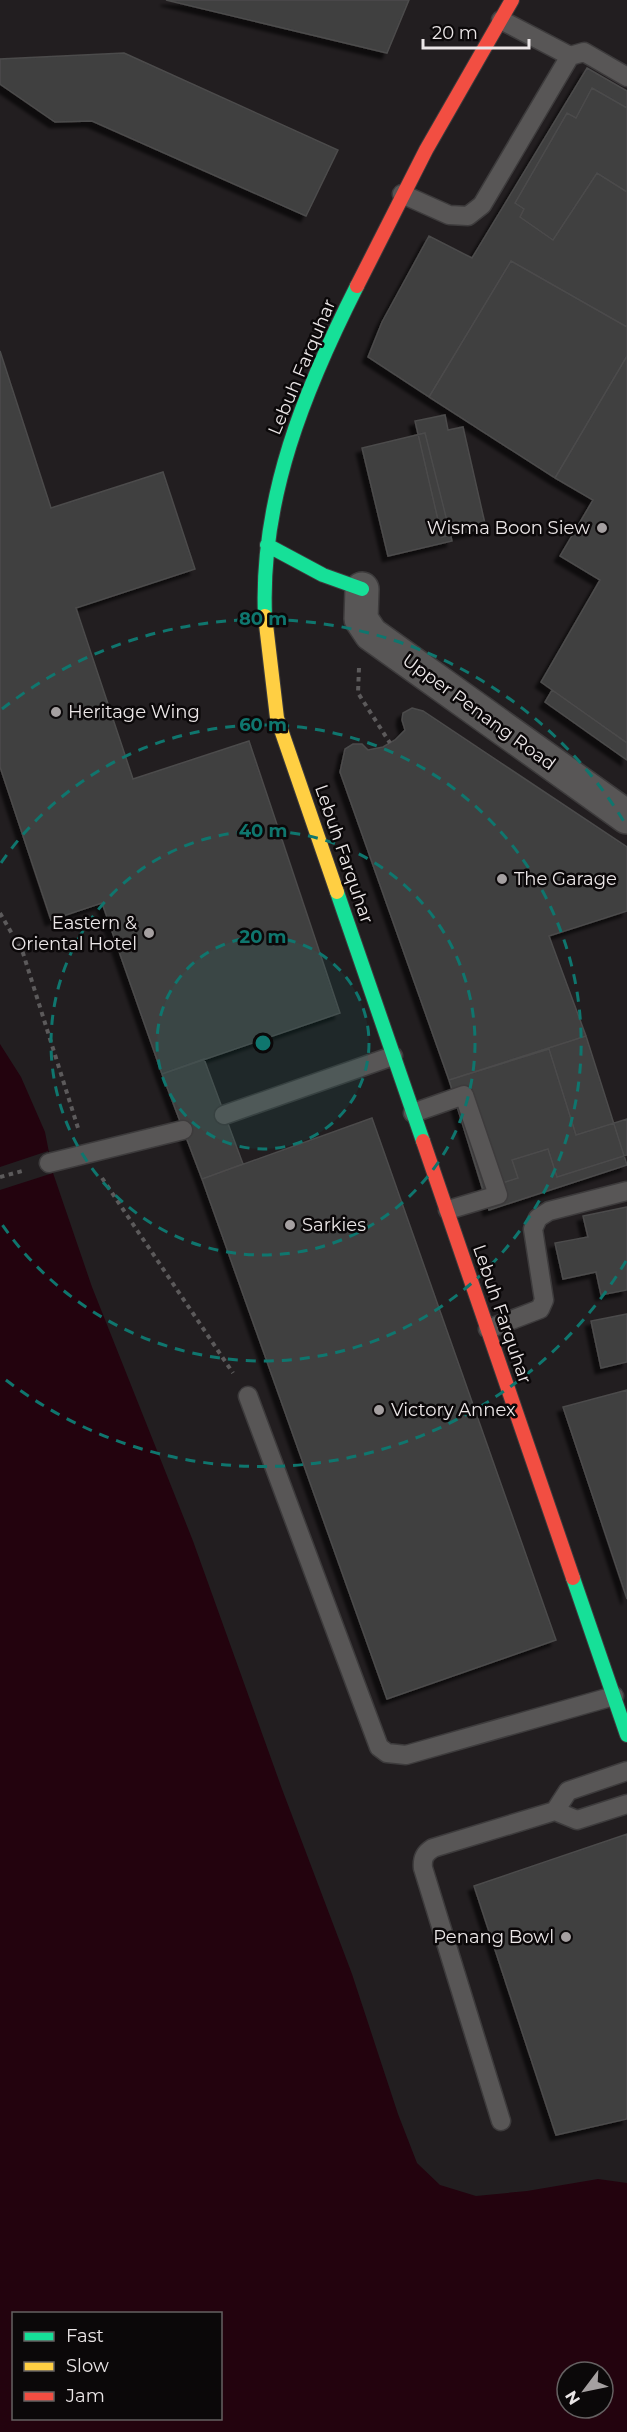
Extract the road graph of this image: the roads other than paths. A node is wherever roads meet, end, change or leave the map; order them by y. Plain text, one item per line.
1 (512, 0) edge
2 (501, 20) junction
3 (570, 56) junction
4 (627, 77) edge
5 (402, 194) junction
6 (267, 545) junction
7 (361, 604) joint
8 (627, 818) edge
9 (393, 1056) junction
10 (413, 1113) junction
11 (224, 1115) dead end
12 (183, 1130) dead end
13 (49, 1163) dead end
14 (627, 1191) edge
15 (448, 1210) junction
16 (488, 1329) junction
17 (248, 1396) dead end
18 (614, 1696) junction
19 (627, 1735) edge
20 (627, 1771) edge
21 (627, 1804) edge
22 (555, 1810) junction
23 (501, 2121) dead end

1 - 2 main road, Lebuh Farquhar
2 - 3 lane
2 - 5 main road, Lebuh Farquhar
3 - 4 lane
3 - 5 lane
5 - 6 main road, Lebuh Farquhar
6 - 7 main road
6 - 9 main road, Lebuh Farquhar
7 - 8 street, Upper Penang Road
9 - 10 main road, Lebuh Farquhar
9 - 11 lane
10 - 15 main road, Lebuh Farquhar
10 - 15 lane
12 - 13 lane
14 - 16 lane
15 - 16 main road, Lebuh Farquhar
16 - 18 main road, Lebuh Farquhar
17 - 18 lane
18 - 19 main road, Lebuh Farquhar
20 - 22 lane
21 - 22 lane
22 - 23 lane

